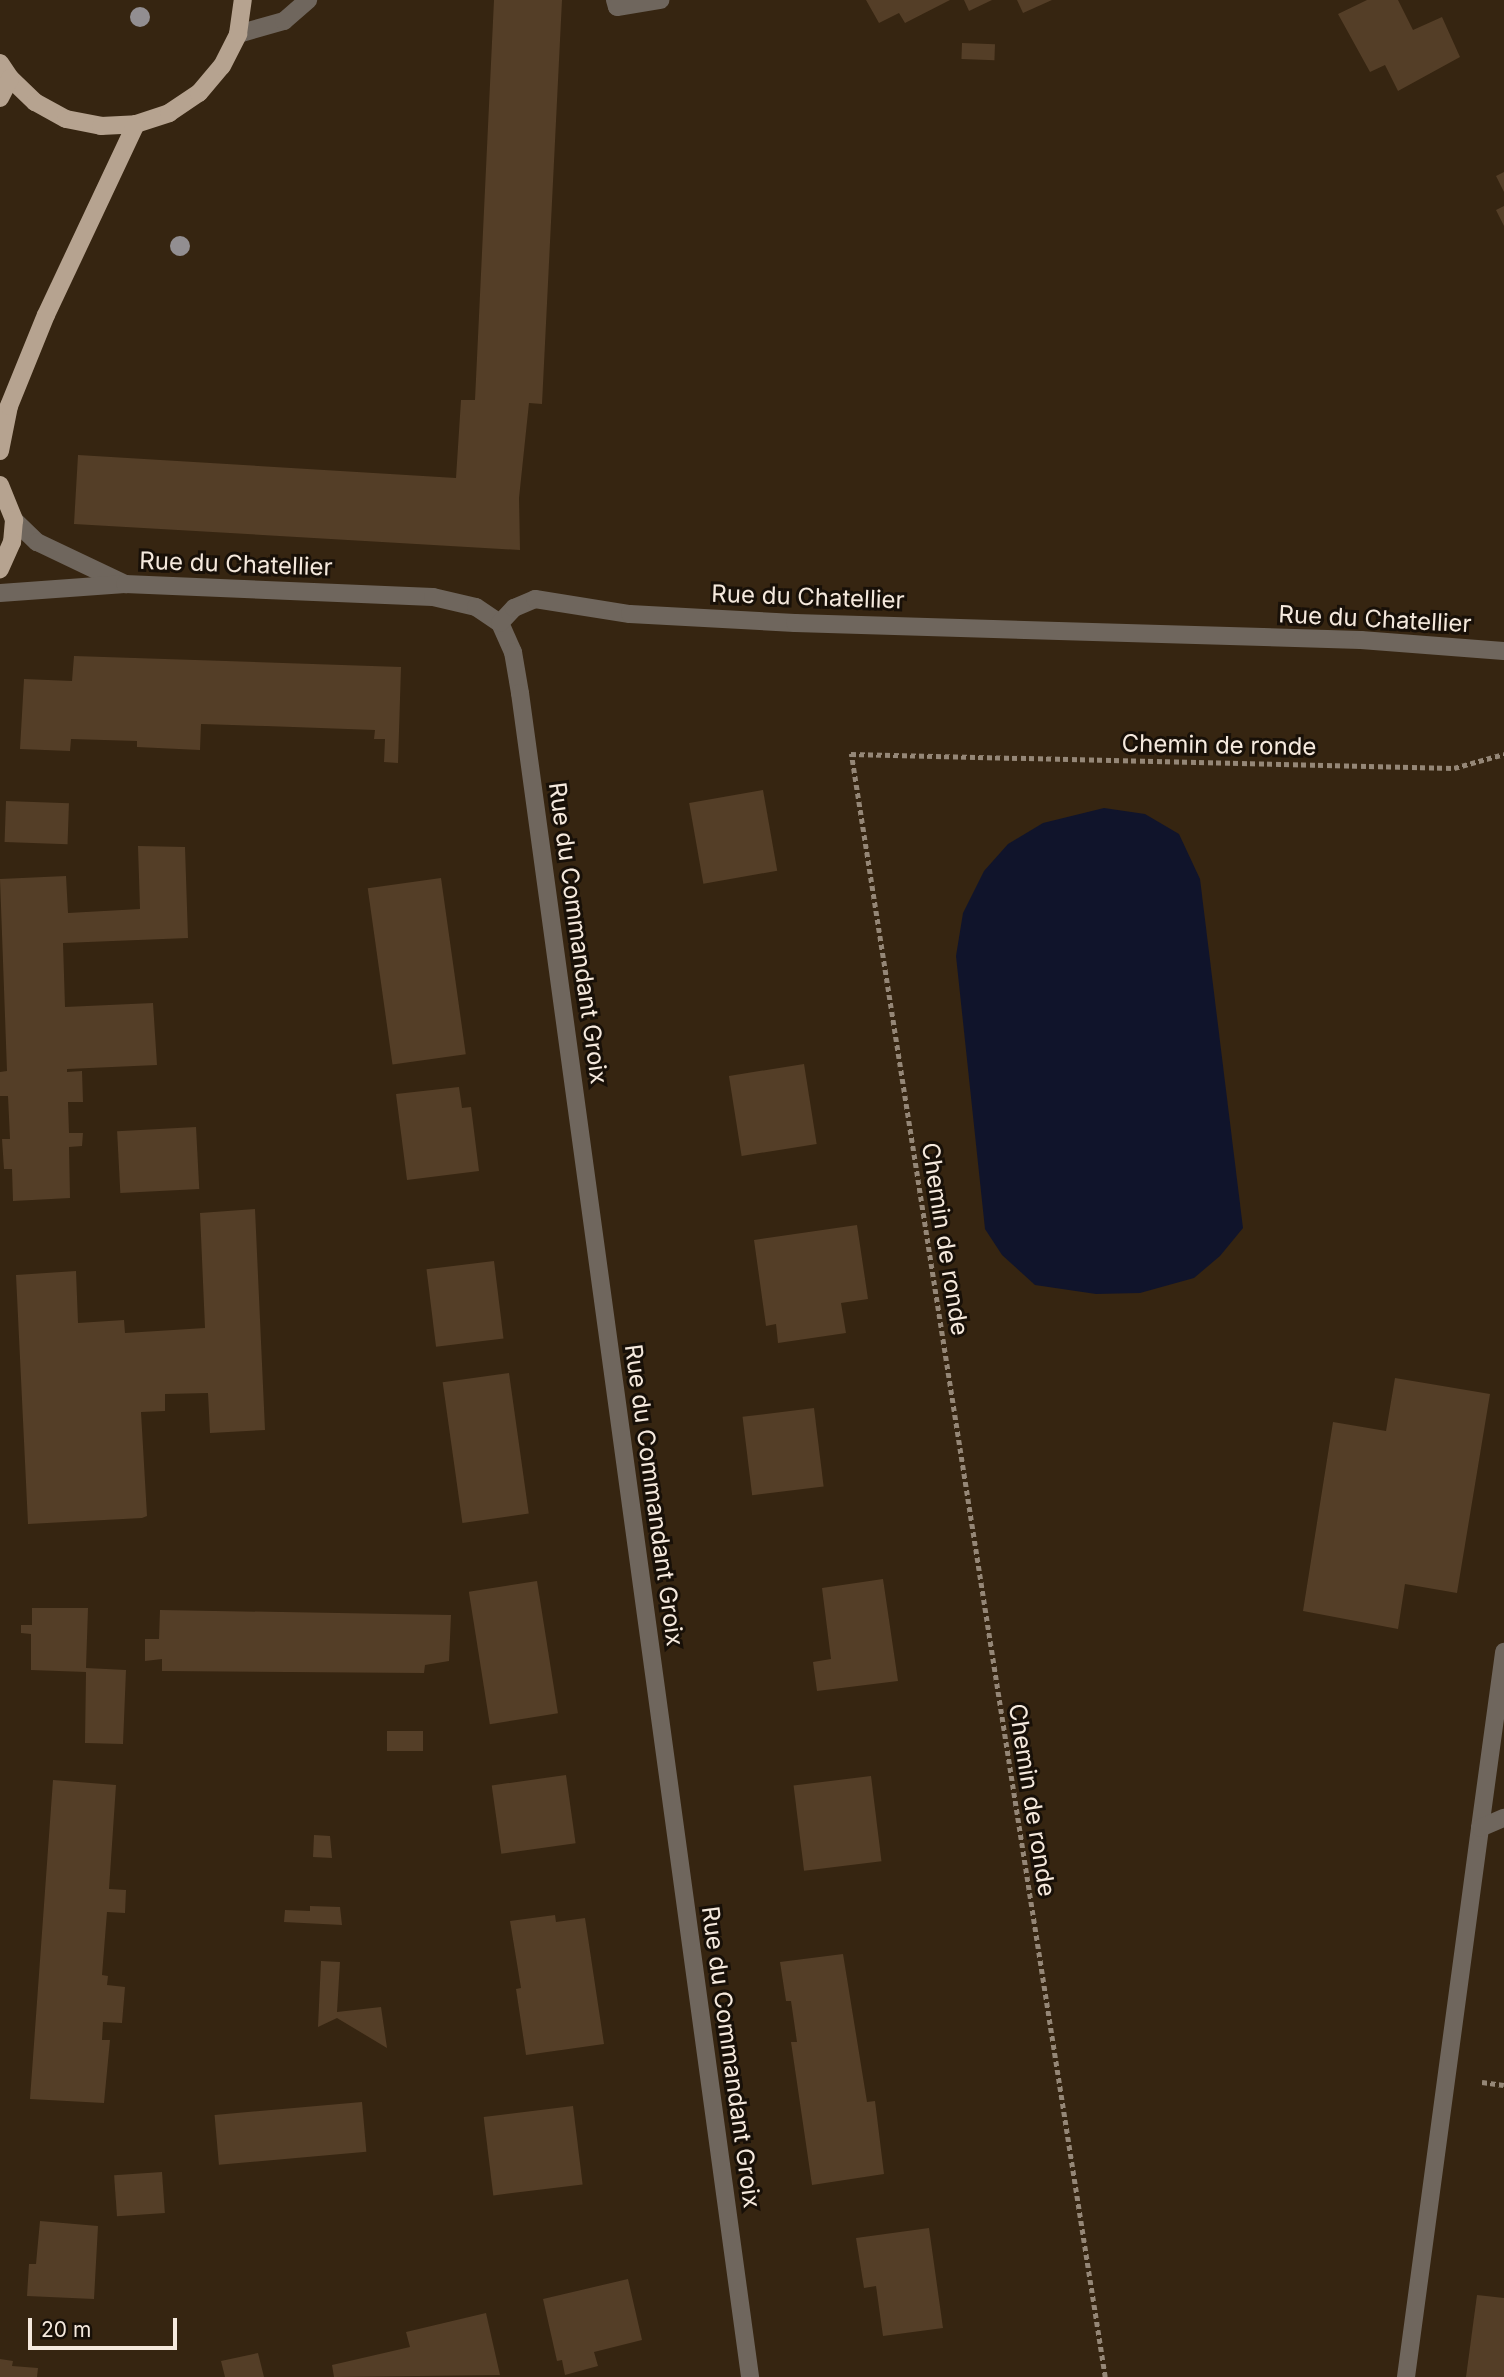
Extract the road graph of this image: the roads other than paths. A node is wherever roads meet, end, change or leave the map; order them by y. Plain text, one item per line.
1 (243, 0) edge
2 (308, 0) edge
3 (615, 0) edge
4 (660, 0) edge
5 (238, 34) junction
6 (5, 70) edge
7 (0, 97) edge
8 (136, 124) junction
9 (0, 452) edge
10 (0, 485) edge
11 (14, 520) junction
12 (0, 569) edge
13 (125, 584) junction
14 (0, 593) edge
15 (500, 623) junction
16 (1504, 651) edge
17 (1504, 1652) edge
18 (1504, 1818) edge
19 (1480, 1828) junction
20 (750, 2377) edge
21 (1406, 2377) edge

1 - 5 main road
2 - 5 street
3 - 4 street
5 - 8 main road
6 - 7 main road
6 - 8 main road
8 - 9 main road
10 - 11 main road
11 - 12 main road
11 - 13 street, Rue du Chatellier
13 - 14 street, Rue du Chatellier
13 - 15 street, Rue du Chatellier
15 - 16 street, Rue du Chatellier
15 - 20 street, Rue du Commandant Groix
17 - 19 street
18 - 19 street
19 - 21 street

